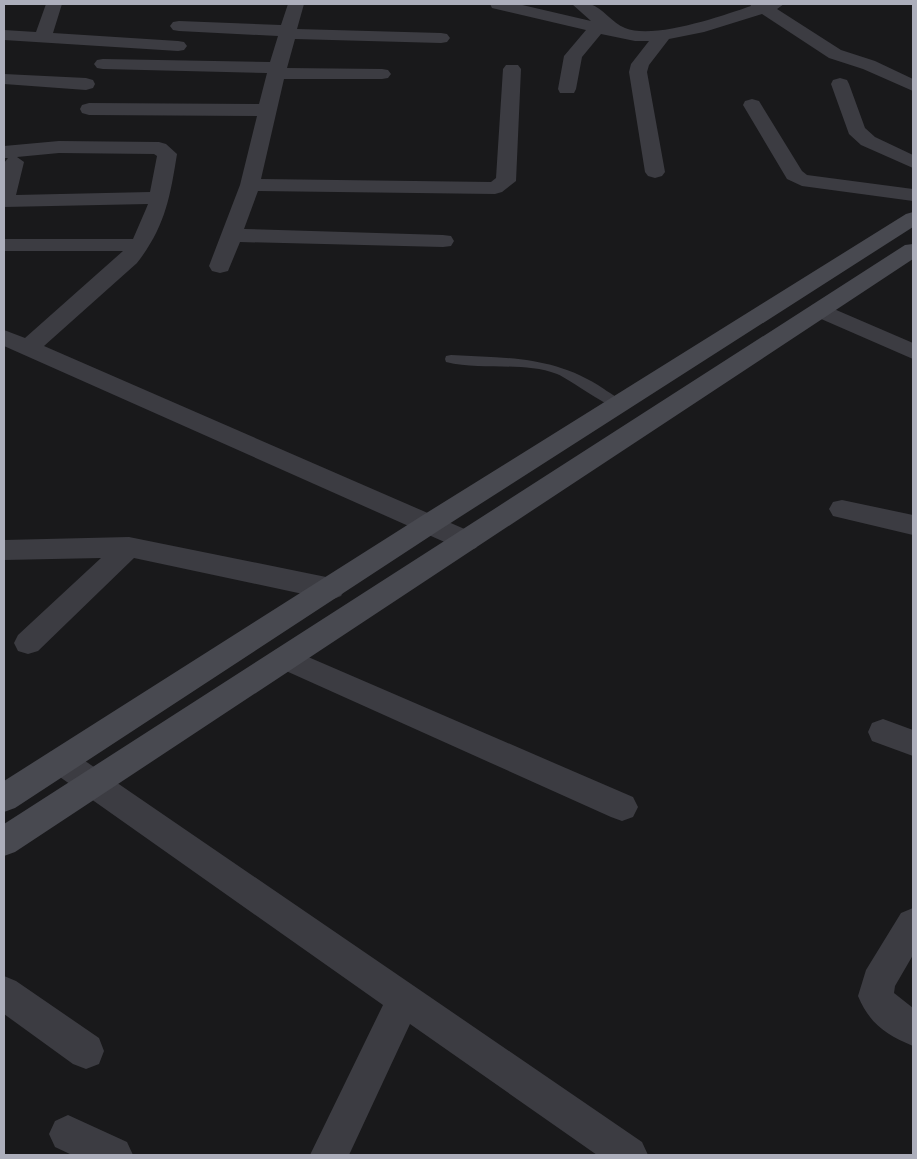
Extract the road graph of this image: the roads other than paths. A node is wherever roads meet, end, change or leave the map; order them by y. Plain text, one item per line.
1 (54, 4) edge
2 (296, 4) edge
3 (498, 4) edge
4 (580, 4) edge
5 (769, 5) edge
6 (179, 26) dead end
7 (597, 28) junction
8 (288, 33) junction
9 (622, 33) junction
10 (4, 35) edge
11 (663, 36) junction
12 (43, 38) junction
13 (441, 38) dead end
14 (178, 46) dead end
15 (102, 64) dead end
16 (512, 69) dead end
17 (276, 71) junction
18 (382, 74) dead end
19 (6, 81) edge
20 (86, 84) dead end
21 (840, 84) dead end
22 (913, 86) edge
23 (567, 89) dead end
24 (752, 105) dead end
25 (89, 109) dead end
26 (267, 110) junction
27 (9, 157) edge
28 (913, 162) edge
29 (655, 172) dead end
30 (250, 184) junction
31 (913, 195) edge
32 (158, 198) junction
33 (4, 201) edge
34 (913, 218) edge
35 (232, 235) junction
36 (443, 241) dead end
37 (4, 245) edge
38 (140, 245) junction
39 (913, 250) edge
40 (220, 266) dead end
41 (823, 275) junction
42 (851, 290) junction
43 (820, 310) junction
44 (4, 337) edge
45 (29, 347) junction
46 (913, 352) edge
47 (450, 359) dead end
48 (619, 406) junction
49 (842, 509) dead end
50 (429, 524) junction
51 (913, 525) edge
52 (467, 541) junction
53 (129, 547) junction
54 (4, 550) edge
55 (331, 589) junction
56 (28, 643) dead end
57 (286, 658) junction
58 (882, 732) dead end
59 (913, 743) edge
60 (62, 761) junction
61 (92, 783) junction
62 (4, 798) edge
63 (622, 807) dead end
64 (4, 842) edge
65 (913, 924) edge
66 (4, 993) edge
67 (404, 999) junction
68 (913, 1028) edge
69 (86, 1051) dead end
70 (68, 1134) dead end
71 (114, 1155) edge
72 (328, 1155) edge
73 (629, 1155) edge

1 - 12 street
2 - 8 street
3 - 7 street
4 - 9 street
5 - 11 street
5 - 22 street
6 - 8 street
7 - 9 street
7 - 23 street
8 - 13 street
8 - 17 street
9 - 11 street
10 - 12 street
11 - 29 street
12 - 14 street
15 - 17 street
16 - 30 street
17 - 18 street
17 - 26 street
19 - 20 street
21 - 28 street
24 - 31 street
25 - 26 street
26 - 30 street
27 - 32 street
27 - 33 street
30 - 35 street
32 - 33 street
32 - 38 street
34 - 41 street
35 - 36 street
35 - 40 street
37 - 38 street
38 - 45 street
39 - 42 street
41 - 42 street
41 - 48 street
42 - 43 street
43 - 46 street
43 - 52 street
44 - 45 street
45 - 50 street
47 - 48 lane
48 - 50 street
49 - 51 street
50 - 52 street
50 - 55 street
52 - 57 street
53 - 54 street
53 - 55 street
53 - 56 street
55 - 60 street
57 - 61 street
57 - 63 street
58 - 59 street
60 - 61 street
60 - 62 street
61 - 64 street
61 - 67 street
65 - 68 street
66 - 69 street
67 - 72 street
67 - 73 street
70 - 71 street

